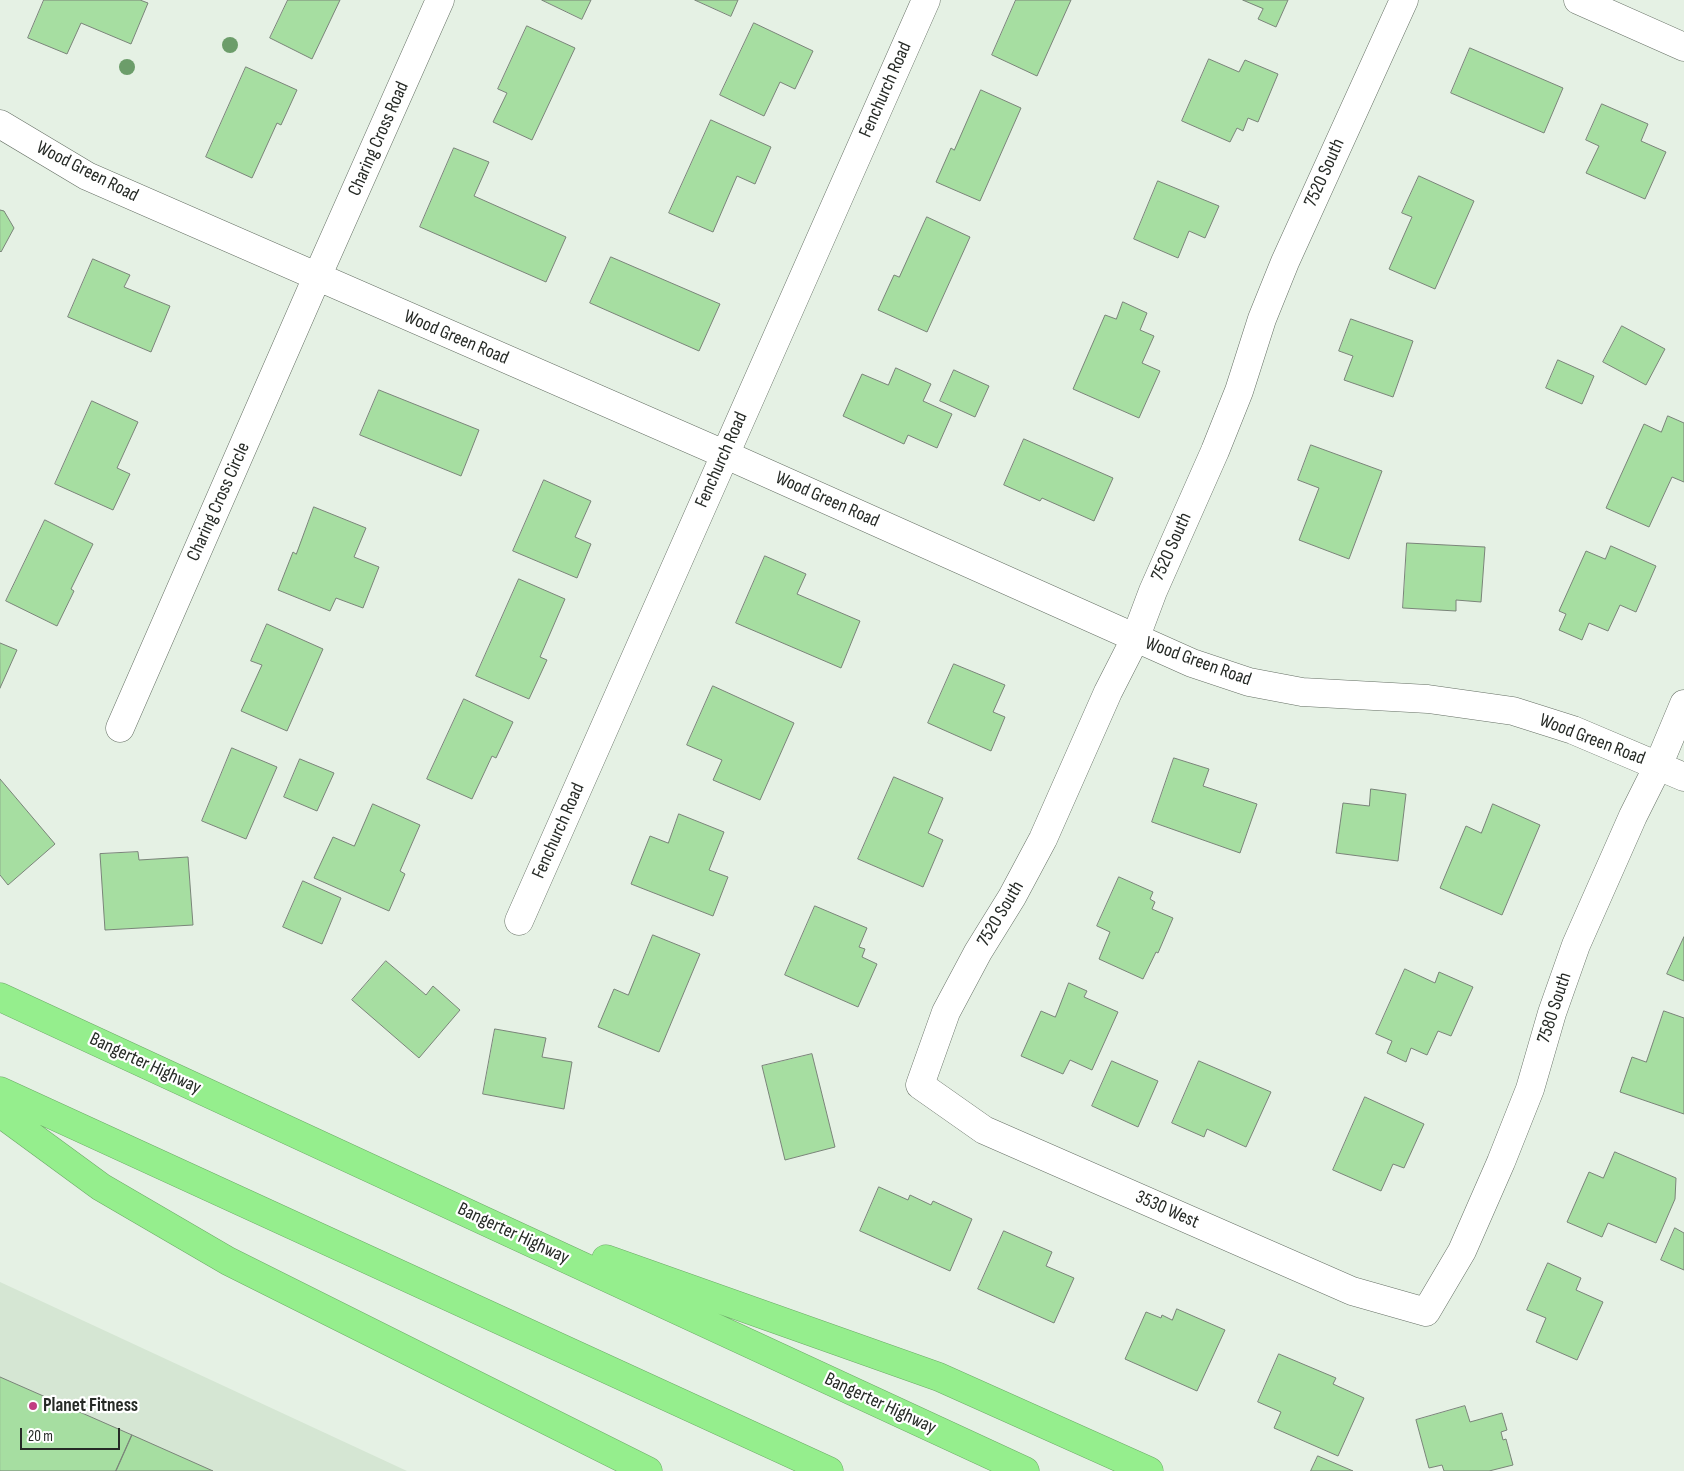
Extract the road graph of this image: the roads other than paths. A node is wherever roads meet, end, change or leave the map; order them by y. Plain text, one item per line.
1 (440, 0) edge
2 (926, 0) edge
3 (1404, 0) edge
4 (1578, 0) edge
5 (1684, 46) edge
6 (0, 124) edge
7 (316, 277) junction
8 (724, 454) junction
9 (1136, 639) junction
10 (1684, 704) edge
11 (120, 728) dead end
12 (1658, 766) junction
13 (1684, 777) edge
14 (519, 921) dead end
15 (0, 997) edge
16 (920, 1085) joint
17 (0, 1091) edge
18 (0, 1113) edge
19 (447, 1204) junction
20 (1426, 1312) joint
21 (648, 1471) edge
22 (829, 1471) edge
23 (1025, 1471) edge
24 (1149, 1471) edge

1 - 7 street, Charing Cross Road
2 - 8 street, Fenchurch Road
3 - 9 street, 7520 South
4 - 5 street
6 - 7 street, Wood Green Road
7 - 8 street, Wood Green Road
7 - 11 street, Charing Cross Circle
8 - 9 street, Wood Green Road
8 - 14 street, Fenchurch Road
9 - 12 street, Wood Green Road
9 - 16 street, 7520 South
10 - 12 street, 7580 South
12 - 13 street, Wood Green Road
12 - 20 street, 7580 South
15 - 19 highway, Bangerter Highway
16 - 20 street, 3530 West
17 - 22 highway
18 - 21 highway
19 - 23 highway, Bangerter Highway
19 - 24 highway

